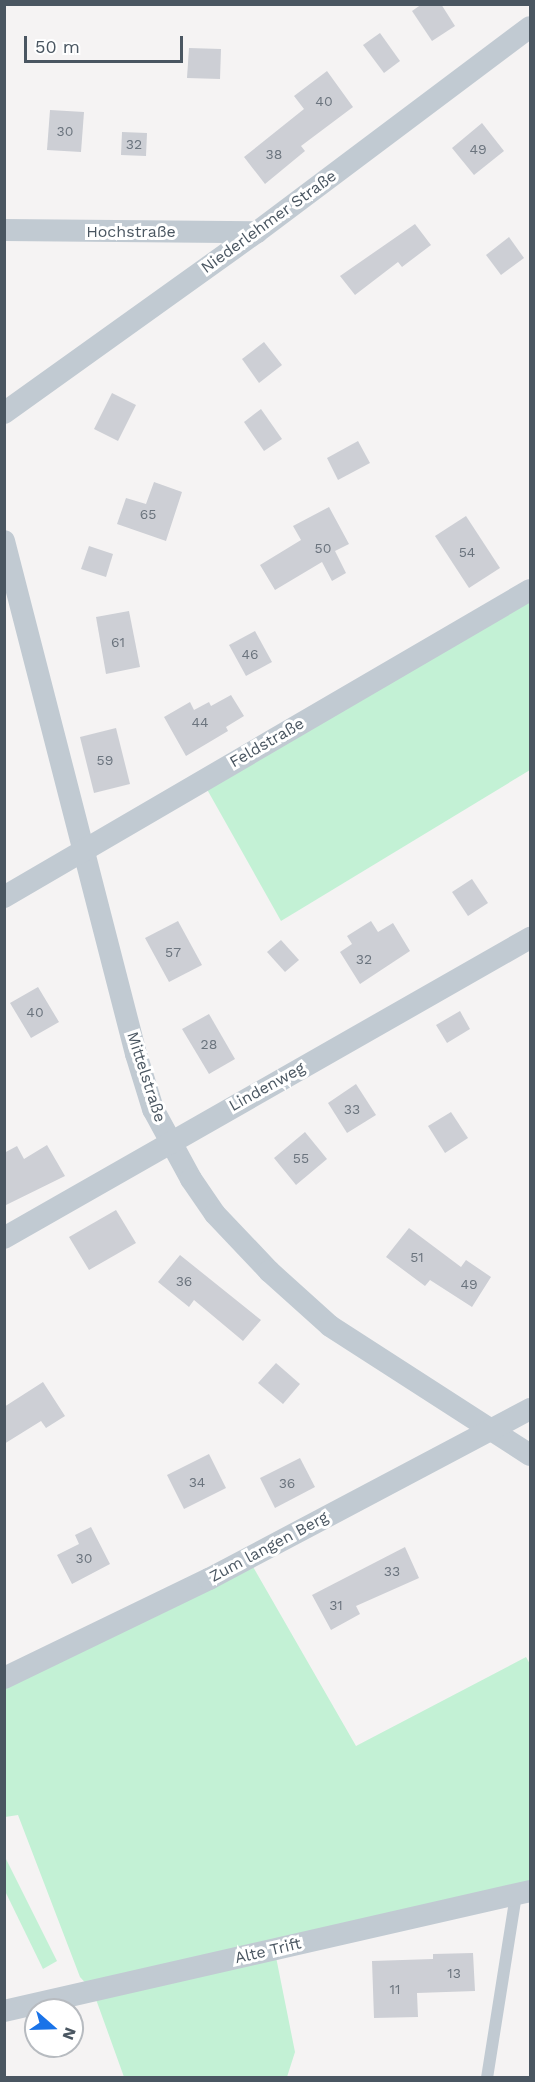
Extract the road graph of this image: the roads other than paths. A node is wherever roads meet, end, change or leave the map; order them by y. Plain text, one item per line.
1 (531, 27) edge
2 (4, 230) edge
3 (257, 232) junction
4 (4, 412) edge
5 (4, 541) edge
6 (531, 590) edge
7 (86, 849) junction
8 (4, 897) edge
9 (531, 938) edge
10 (170, 1142) junction
11 (4, 1238) edge
12 (531, 1409) edge
13 (494, 1428) junction
14 (531, 1455) edge
15 (4, 1678) edge
16 (523, 1893) edge
17 (4, 2011) edge
18 (487, 2078) edge

1 - 3 street, Niederlehmer Straße
2 - 3 street, Hochstraße
3 - 4 street, Niederlehmer Straße
5 - 7 street, Mittelstraße
6 - 7 street, Feldstraße
7 - 8 street, Feldstraße
7 - 10 street, Mittelstraße
9 - 10 street, Lindenweg
10 - 11 street, Lindenweg
10 - 13 street, Mittelstraße
12 - 13 street, Zum langen Berg
13 - 14 street, Mittelstraße
13 - 15 street, Zum langen Berg
16 - 17 street, Alte Trift
16 - 18 lane

